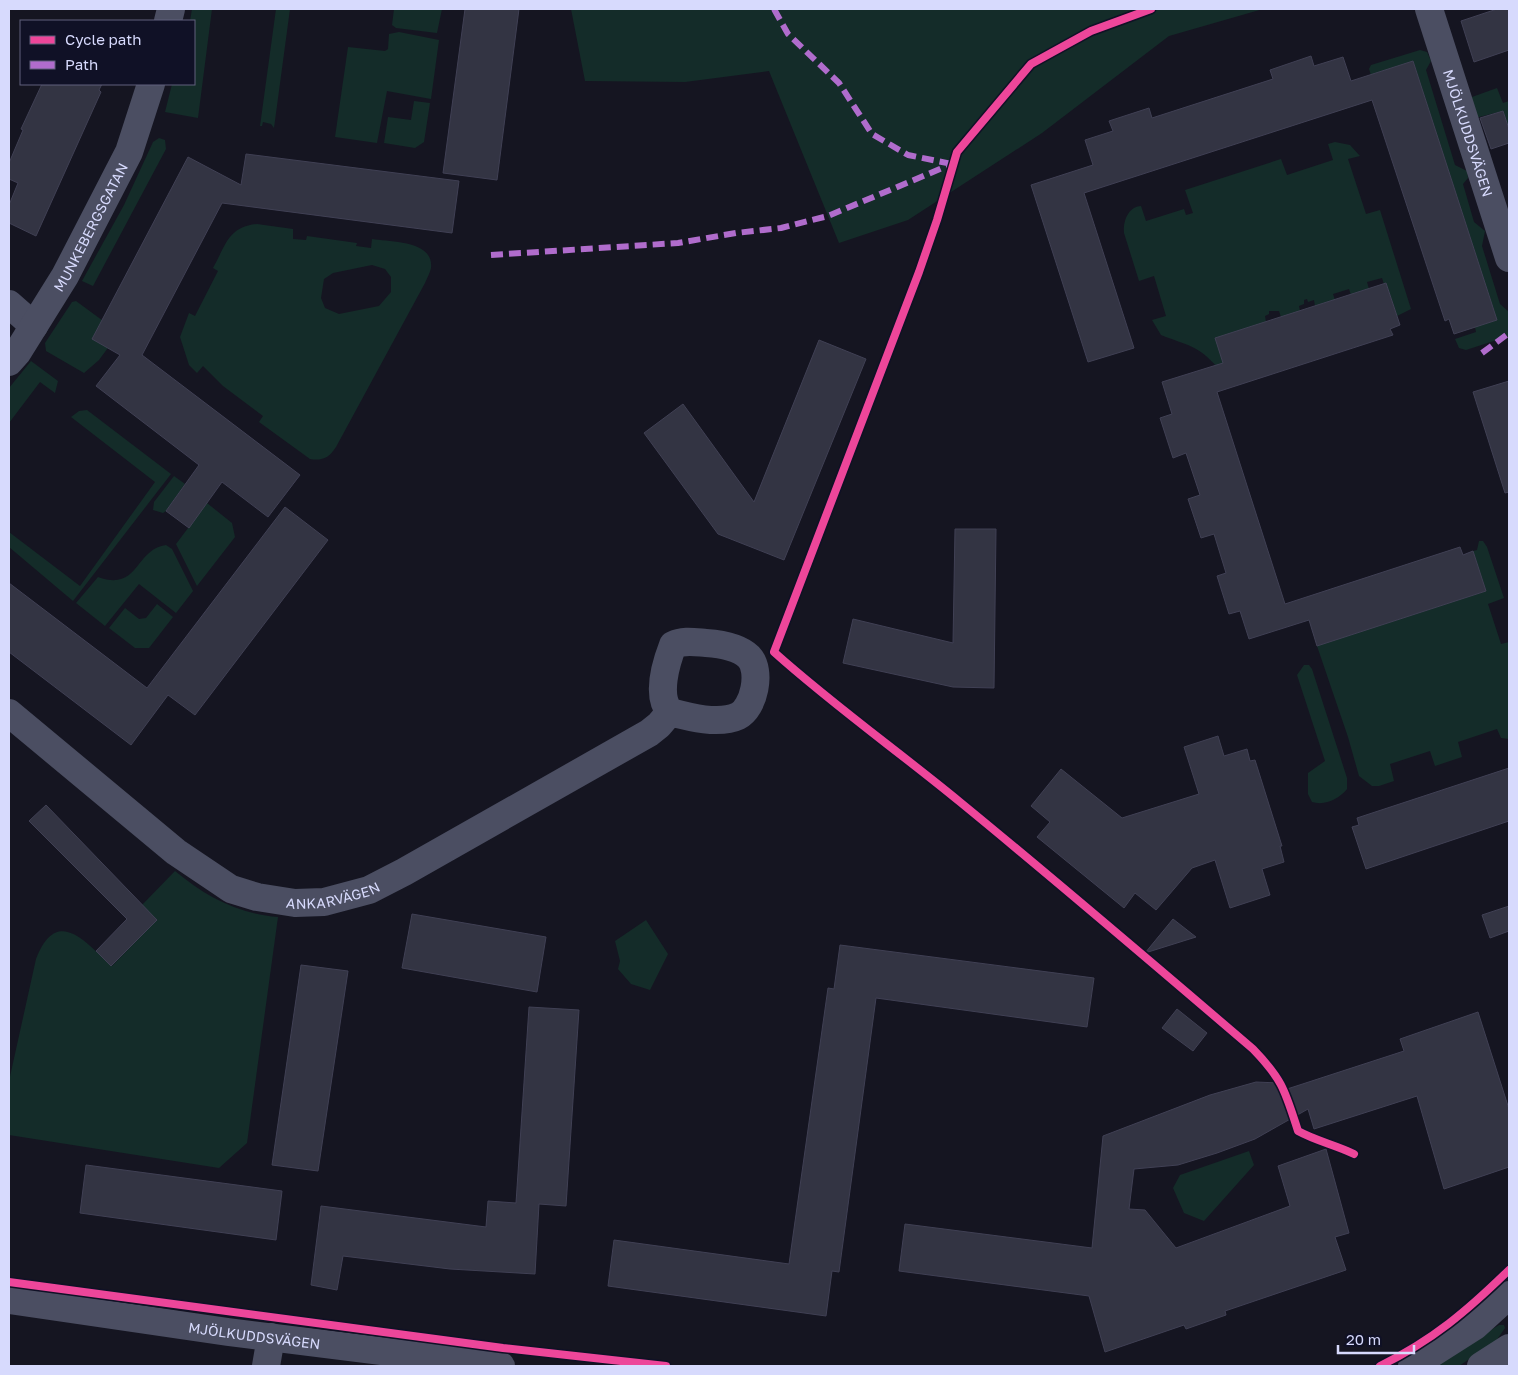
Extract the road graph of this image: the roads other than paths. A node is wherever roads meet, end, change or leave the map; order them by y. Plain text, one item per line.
1 (1429, 9) edge
2 (151, 85) edge
3 (1509, 258) edge
4 (9, 304) edge
5 (34, 326) junction
6 (9, 362) edge
7 (670, 712) dead end
8 (9, 713) edge
9 (1509, 1295) edge
10 (9, 1300) edge
11 (271, 1337) junction
12 (1509, 1348) edge
13 (266, 1366) edge
14 (501, 1366) edge
15 (1412, 1366) edge
16 (1481, 1366) edge

1 - 3 street, MJÖLKUDDSVÄGEN
2 - 5 street, MUNKEBERGSGATAN
4 - 5 street
5 - 6 street, MUNKEBERGSGATAN
7 - 8 street, ANKARVÄGEN
9 - 15 street
10 - 11 street, MJÖLKUDDSVÄGEN
11 - 13 street
11 - 14 street, MJÖLKUDDSVÄGEN
12 - 16 street

